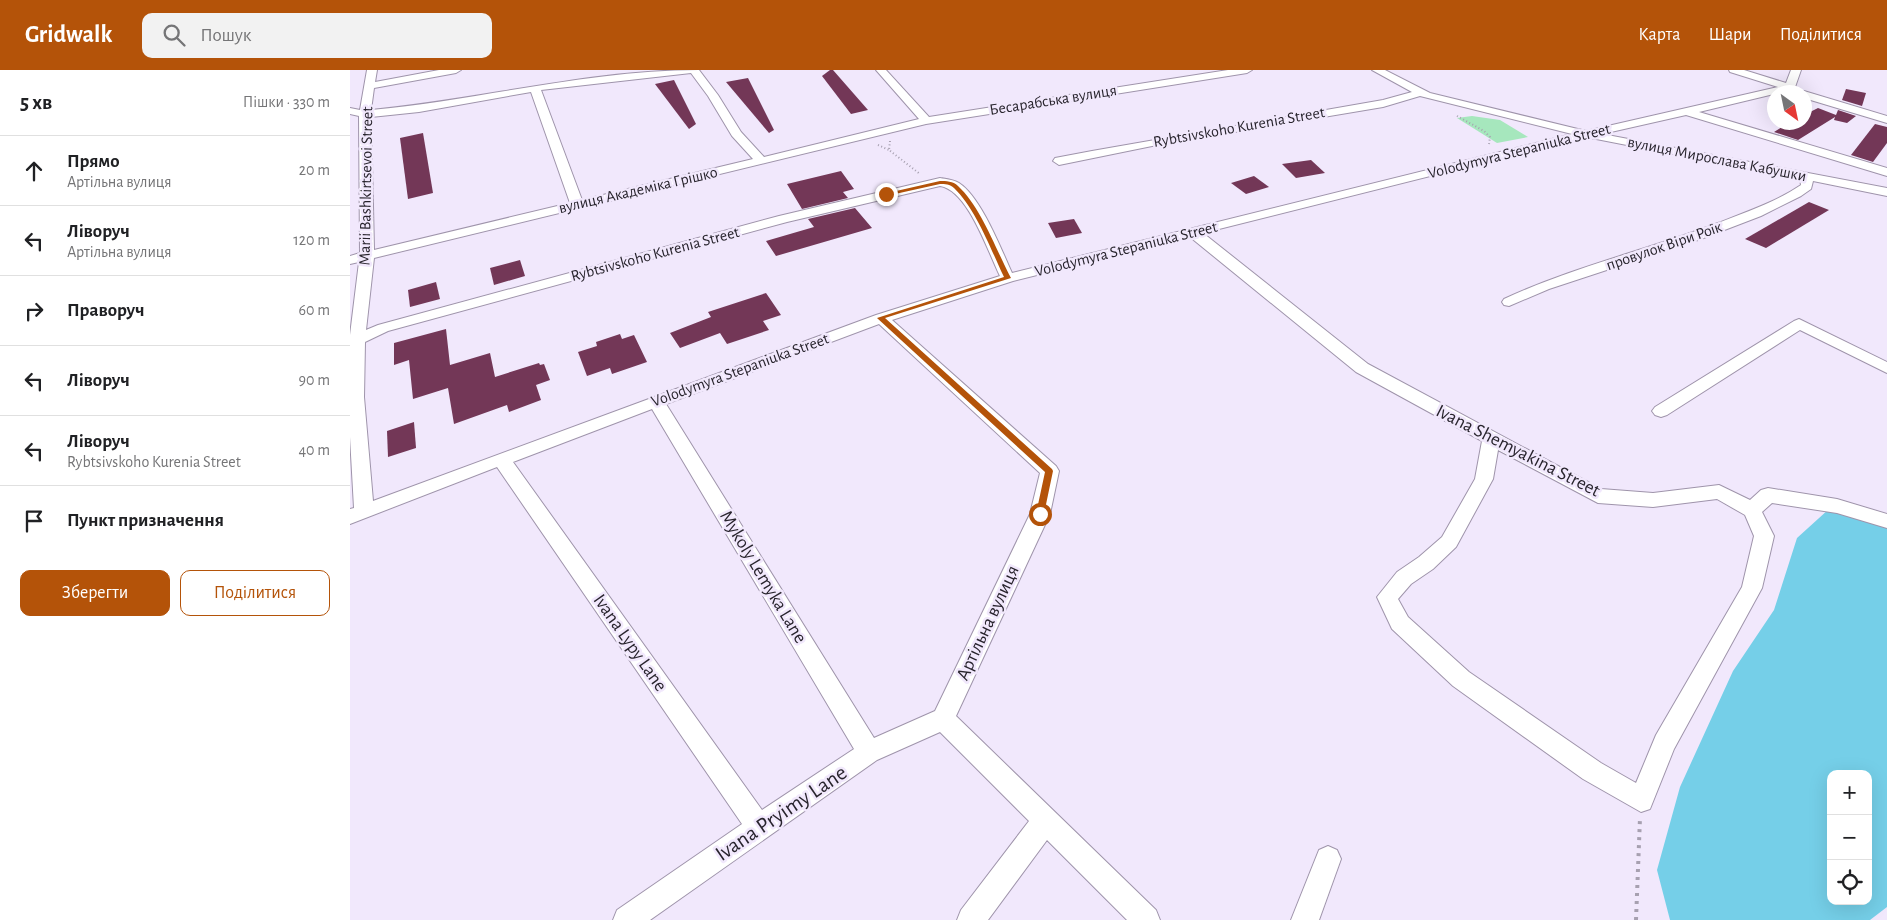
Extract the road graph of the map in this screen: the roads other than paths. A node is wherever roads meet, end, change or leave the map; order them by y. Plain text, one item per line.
1 (372, 70) edge
2 (456, 70) edge
3 (693, 70) edge
4 (882, 70) edge
5 (1247, 70) edge
6 (1376, 70) edge
7 (1734, 70) edge
8 (1796, 70) edge
9 (1780, 85) edge
10 (1790, 85) edge
11 (369, 86) junction
12 (535, 88) junction
13 (1419, 93) junction
14 (1767, 93) edge
15 (1812, 96) edge
16 (1685, 111) junction
17 (357, 113) edge
18 (1887, 120) edge
19 (926, 121) junction
20 (1586, 134) junction
21 (761, 161) junction
22 (1059, 161) dead end
23 (1887, 172) edge
24 (1806, 176) junction
25 (1887, 192) edge
26 (577, 205) junction
27 (1194, 233) junction
28 (367, 256) junction
29 (350, 260) edge
30 (1008, 278) junction
31 (1509, 302) dead end
32 (881, 318) junction
33 (354, 342) edge
34 (1887, 368) edge
35 (353, 398) edge
36 (656, 402) junction
37 (1661, 411) dead end
38 (1491, 438) junction
39 (501, 459) junction
40 (1752, 510) junction
41 (357, 514) edge
42 (1887, 521) edge
43 (943, 719) junction
44 (869, 752) junction
45 (1045, 821) junction
46 (759, 827) junction
47 (1328, 859) dead end
48 (627, 920) edge
49 (971, 920) edge
50 (1146, 920) edge
51 (1305, 920) edge

1 - 11 street, Marii Bashkirtsevoi Street
2 - 11 street
3 - 12 street
3 - 21 street
4 - 19 street
5 - 19 street, Бесарабська вулиця
6 - 13 street, вулиця Мирослава Кабушки
7 - 9 street
8 - 10 street
11 - 17 street, Marii Bashkirtsevoi Street
12 - 17 street
12 - 26 street
13 - 20 street, вулиця Мирослава Кабушки
13 - 22 street, Rybtsivskoho Kurenia Street
14 - 16 street, Volodymyra Stepaniuka Street
15 - 18 street
16 - 20 street, Volodymyra Stepaniuka Street
16 - 23 street
17 - 28 street, Marii Bashkirtsevoi Street
19 - 21 street, вулиця Академіка Грішко
20 - 24 street, вулиця Мирослава Кабушки
20 - 27 street, Volodymyra Stepaniuka Street
21 - 26 street, вулиця Академіка Грішко
24 - 25 street, вулиця Мирослава Кабушки
24 - 31 street, провулок Віри Роїк
26 - 28 street, вулиця Академіка Грішко
27 - 30 street, Volodymyra Stepaniuka Street
27 - 38 street, Ivana Shemyakina Street
28 - 29 street, вулиця Академіка Грішко
28 - 33 street, Marii Bashkirtsevoi Street
30 - 32 street, Volodymyra Stepaniuka Street
30 - 33 street, Rybtsivskoho Kurenia Street
32 - 36 street, Volodymyra Stepaniuka Street
32 - 43 street, Артільна вулиця
33 - 35 street, Marii Bashkirtsevoi Street
34 - 37 street
35 - 41 street, Marii Bashkirtsevoi Street
36 - 39 street, Volodymyra Stepaniuka Street
36 - 44 street, Mykoly Lemyka Lane
38 - 40 street, Ivana Shemyakina Street
38 - 40 street
39 - 41 street, Volodymyra Stepaniuka Street
39 - 46 street, Ivana Lypy Lane
40 - 42 street
43 - 44 street, Ivana Pryimy Lane
43 - 45 street
44 - 46 street, Ivana Pryimy Lane
45 - 49 street
45 - 50 street
46 - 48 street, Ivana Pryimy Lane
47 - 51 street

